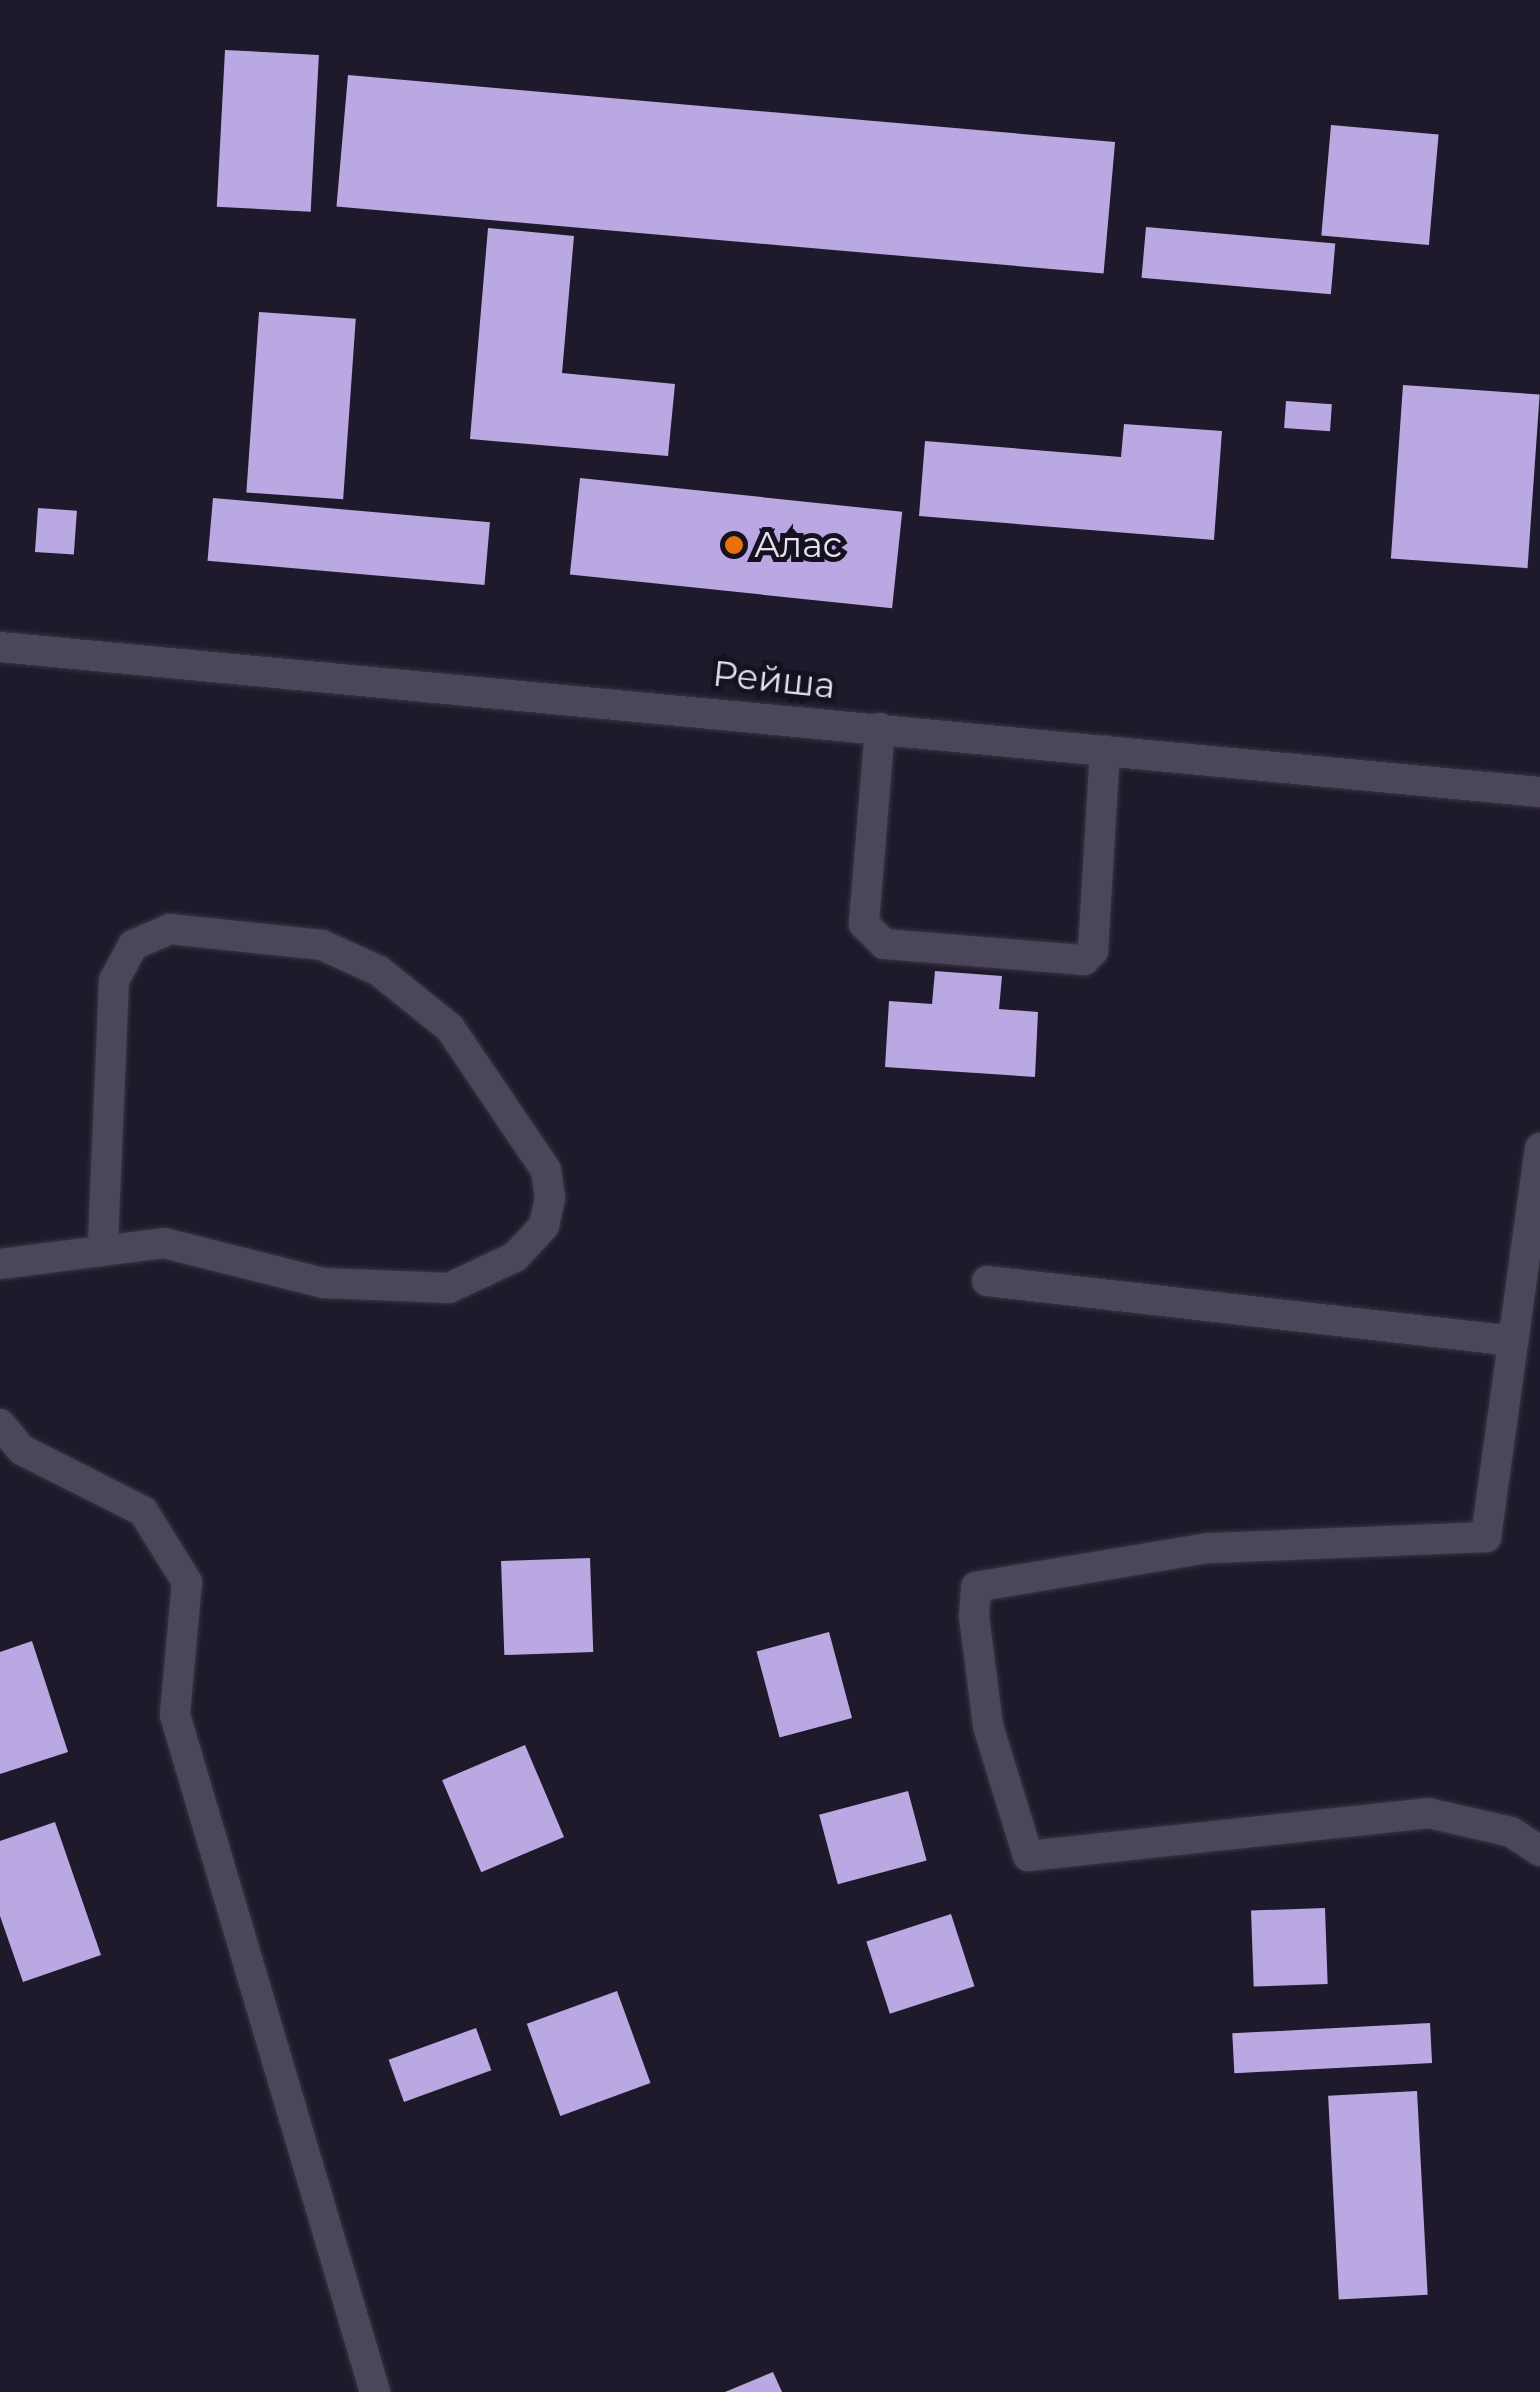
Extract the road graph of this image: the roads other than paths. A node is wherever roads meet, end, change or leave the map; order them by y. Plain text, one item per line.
1 (0, 624) edge
2 (0, 647) edge
3 (66, 648) junction
4 (880, 728) junction
5 (1104, 750) junction
6 (1540, 792) edge
7 (1540, 1148) edge
8 (103, 1248) junction
9 (0, 1264) edge
10 (987, 1281) dead end
11 (1514, 1340) junction
12 (0, 1424) edge
13 (1540, 1852) edge
14 (375, 2392) edge

1 - 3 street
2 - 3 street, Рейша
3 - 4 street, Рейша
4 - 5 street, Рейша
4 - 5 street
5 - 6 street, Рейша
7 - 11 street
8 - 8 street
8 - 9 street
10 - 11 street
11 - 13 street
12 - 14 street

